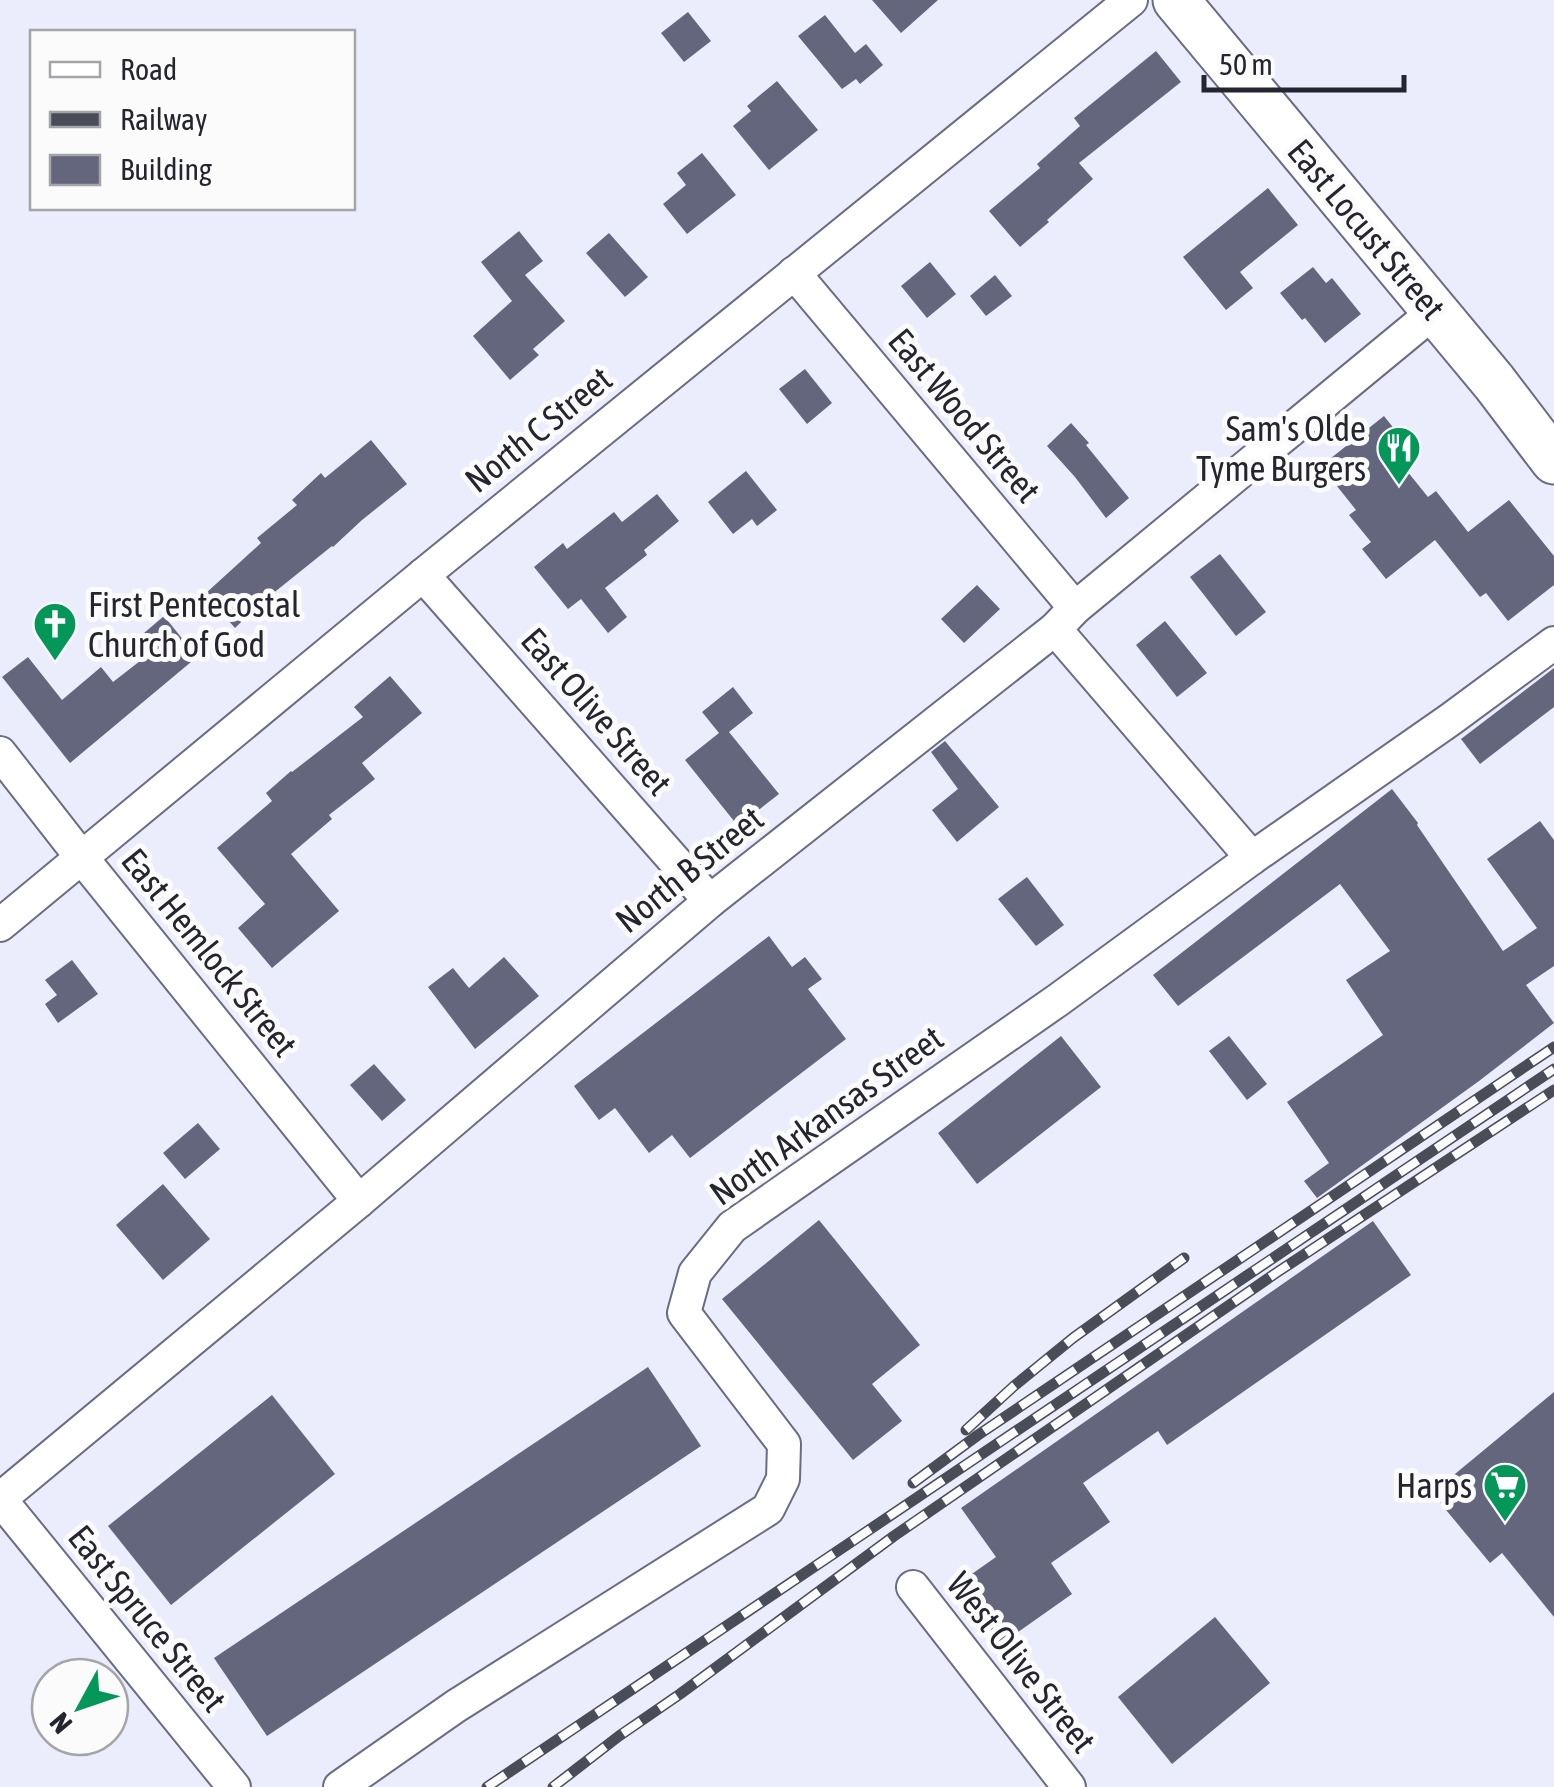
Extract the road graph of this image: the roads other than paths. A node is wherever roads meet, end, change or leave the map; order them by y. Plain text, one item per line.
1 (1131, 0) edge
2 (1176, 0) edge
3 (794, 273) junction
4 (1435, 311) junction
5 (1554, 461) edge
6 (423, 574) junction
7 (1065, 618) junction
8 (1554, 643) edge
9 (0, 753) edge
10 (82, 858) junction
11 (1252, 858) junction
12 (710, 901) junction
13 (0, 926) edge
14 (360, 1200) junction
15 (0, 1499) edge
16 (913, 1587) dead end
17 (234, 1787) edge
18 (340, 1787) edge
19 (1069, 1787) edge

1 - 3 street, North C Street
2 - 4 main road, East Locust Street
3 - 6 street, North C Street
3 - 7 street, East Wood Street
4 - 5 main road, East Locust Street
4 - 7 street, North B Street
6 - 10 street, North C Street
6 - 12 street, East Olive Street
7 - 11 street, East Wood Street
7 - 12 street, North B Street
8 - 11 street, North Arkansas Street
9 - 10 street, East Hemlock Street
10 - 13 street, North C Street
10 - 14 street, East Hemlock Street
11 - 18 street, North Arkansas Street
12 - 14 street, North B Street
14 - 15 street, North B Street
15 - 17 street, East Spruce Street
16 - 19 street, West Olive Street

